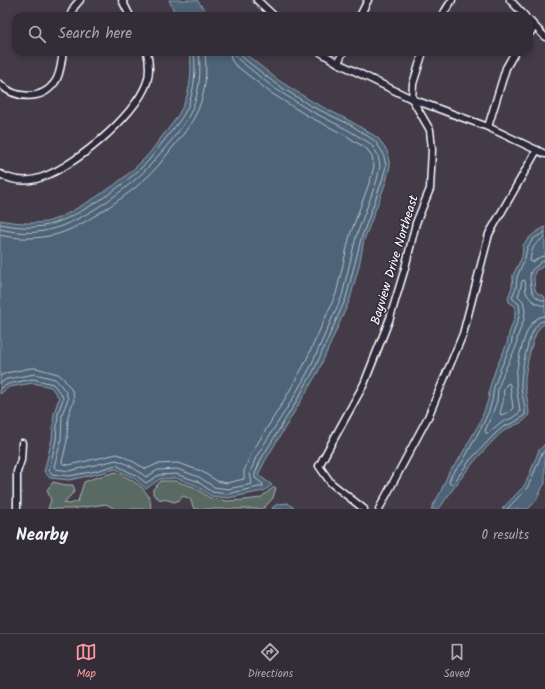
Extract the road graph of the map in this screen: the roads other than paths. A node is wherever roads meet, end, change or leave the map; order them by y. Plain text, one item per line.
1 (80, 0) edge
2 (122, 0) edge
3 (257, 0) edge
4 (368, 0) edge
5 (452, 0) edge
6 (510, 0) edge
7 (72, 12) edge
8 (128, 12) edge
9 (270, 12) edge
10 (362, 12) edge
11 (444, 12) edge
12 (521, 12) edge
13 (533, 25) edge
14 (535, 27) junction
15 (533, 29) edge
16 (545, 37) edge
17 (62, 56) edge
18 (147, 56) edge
19 (327, 56) edge
20 (341, 56) edge
21 (422, 56) edge
22 (513, 56) edge
23 (338, 63) junction
24 (0, 84) edge
25 (412, 99) junction
26 (488, 128) junction
27 (537, 150) junction
28 (545, 154) edge
29 (0, 174) edge
30 (22, 443) dead end
31 (17, 509) edge
32 (364, 509) edge
33 (379, 509) edge

1 - 7 street
2 - 8 street
3 - 9 street
4 - 10 street
5 - 11 street
6 - 12 street
13 - 14 street
14 - 15 street
14 - 16 street
17 - 24 street
18 - 29 street
19 - 23 street
20 - 23 street
21 - 25 street
22 - 26 street
23 - 25 street
25 - 26 street
25 - 32 street, Bayview Drive Northeast
26 - 27 street
27 - 28 street
27 - 33 street
30 - 31 street

